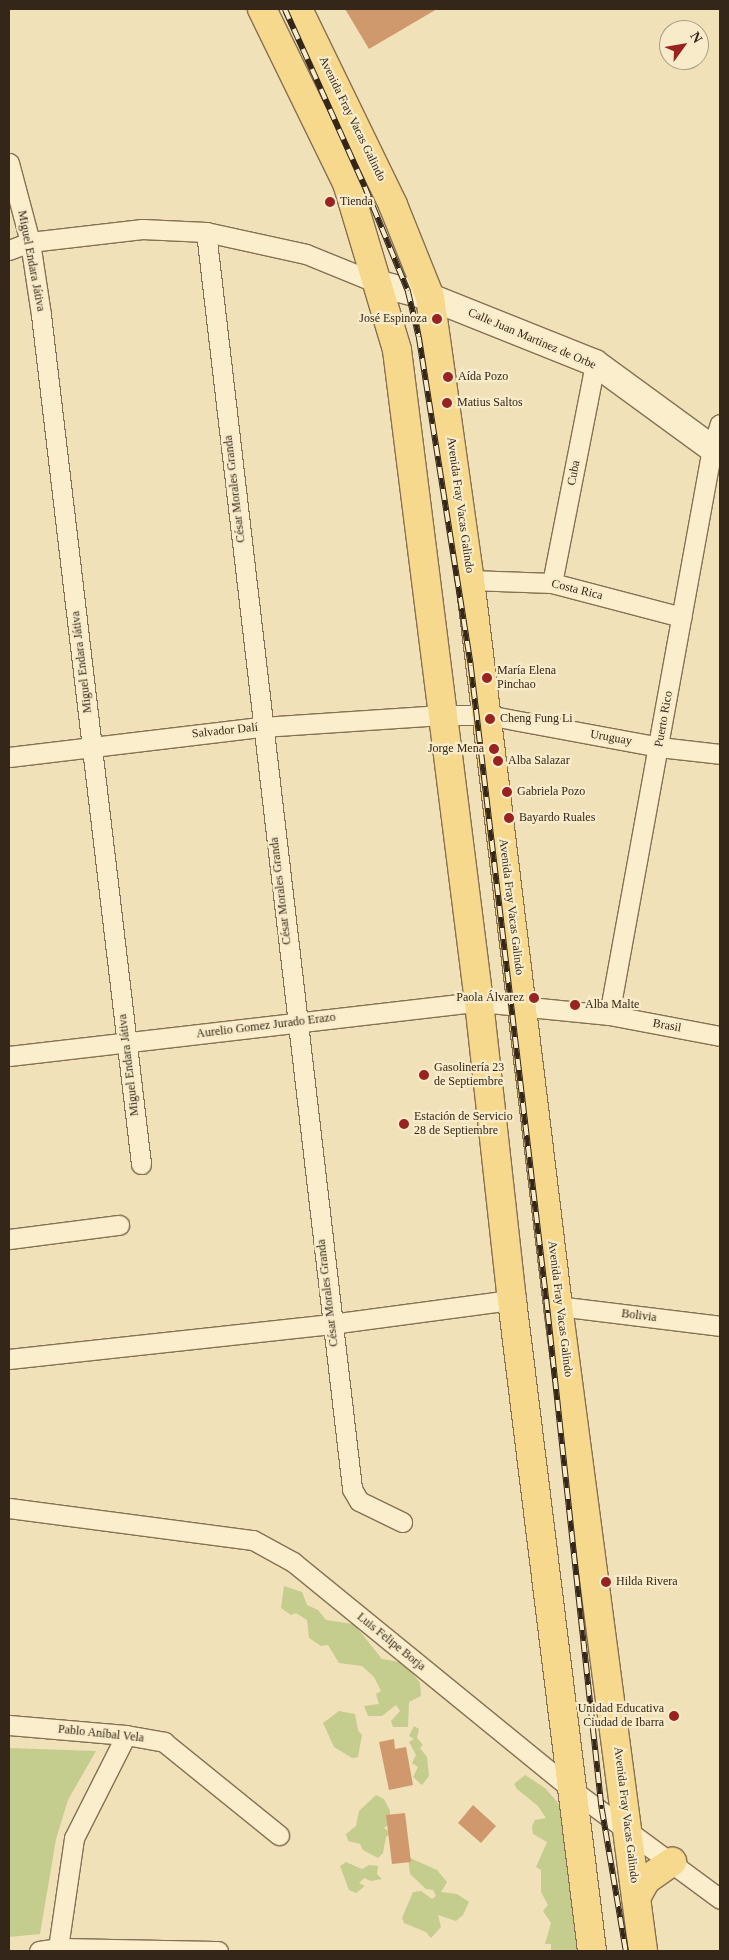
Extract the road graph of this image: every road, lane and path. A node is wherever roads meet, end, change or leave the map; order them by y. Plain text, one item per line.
1 (262, 9) edge
2 (298, 9) edge
3 (9, 163) edge
4 (206, 232) junction
5 (30, 242) junction
6 (9, 250) edge
7 (380, 284) junction
8 (430, 296) junction
9 (595, 363) junction
10 (720, 424) edge
11 (716, 451) edge
12 (470, 580) junction
13 (552, 583) junction
14 (682, 617) junction
15 (442, 715) junction
16 (487, 716) junction
17 (262, 727) junction
18 (92, 746) junction
19 (659, 747) junction
20 (720, 754) edge
21 (9, 757) edge
22 (479, 1002) junction
23 (524, 1006) junction
24 (609, 1015) junction
25 (296, 1022) junction
26 (720, 1036) edge
27 (126, 1042) junction
28 (9, 1056) edge
29 (141, 1164) dead end
30 (119, 1225) dead end
31 (9, 1239) edge
32 (512, 1300) junction
33 (558, 1306) junction
34 (332, 1324) junction
35 (720, 1326) edge
36 (9, 1359) edge
37 (9, 1508) edge
38 (402, 1522) dead end
39 (9, 1725) edge
40 (126, 1735) junction
41 (571, 1789) junction
42 (628, 1829) junction
43 (279, 1835) dead end
44 (672, 1862) junction
45 (636, 1898) junction
46 (720, 1899) edge
47 (58, 1948) junction
48 (39, 1951) edge
49 (218, 1951) edge
50 (592, 1951) edge
51 (643, 1951) edge

1 - 7 main road
2 - 8 main road, Avenida Fray Vacas Galindo
3 - 5 street, Miguel Endara Játiva
4 - 5 street
4 - 7 street
4 - 17 street, César Morales Granda
5 - 6 street
5 - 18 street, Miguel Endara Játiva
7 - 8 street, Calle Juan Martinez de Orbe
7 - 15 main road
8 - 9 street, Calle Juan Martinez de Orbe
8 - 12 main road, Avenida Fray Vacas Galindo
9 - 11 street, Calle Juan Martinez de Orbe
9 - 13 street, Cuba
10 - 11 street, Puerto Rico
11 - 14 street, Puerto Rico
12 - 13 street, Costa Rica
12 - 16 main road, Avenida Fray Vacas Galindo
13 - 14 street, Costa Rica
14 - 19 street, Puerto Rico
15 - 16 street, Uruguay
15 - 17 street, Salvador Dalí
15 - 22 main road
16 - 19 street, Uruguay
16 - 23 main road, Avenida Fray Vacas Galindo
17 - 18 street, Salvador Dalí
17 - 25 street, César Morales Granda
18 - 21 street, Salvador Dalí
18 - 27 street, Miguel Endara Játiva
19 - 20 street, Uruguay
19 - 24 street, Puerto Rico
22 - 23 street, Aurelio Gomez Jurado Erazo
22 - 25 street, Aurelio Gomez Jurado Erazo
22 - 32 main road
23 - 24 street, Brasil
23 - 33 main road, Avenida Fray Vacas Galindo
24 - 26 street, Brasil
25 - 27 street, Aurelio Gomez Jurado Erazo
25 - 34 street, César Morales Granda
27 - 28 street, Aurelio Gomez Jurado Erazo
27 - 29 street, Miguel Endara Játiva
30 - 31 street
32 - 34 street
32 - 41 main road
33 - 35 street, Bolivia
33 - 42 main road, Avenida Fray Vacas Galindo
34 - 36 street
34 - 38 street, César Morales Granda
37 - 41 street, Luis Felipe Borja
39 - 40 street, Pablo Aníbal Vela
40 - 43 street, Pablo Aníbal Vela
40 - 47 street
41 - 42 street, Luis Felipe Borja
41 - 50 main road
42 - 44 street, Luis Felipe Borja
42 - 45 main road, Avenida Fray Vacas Galindo
44 - 45 main road
44 - 46 street, Luis Felipe Borja
45 - 51 main road, Avenida Fray Vacas Galindo
47 - 48 street
47 - 49 street

